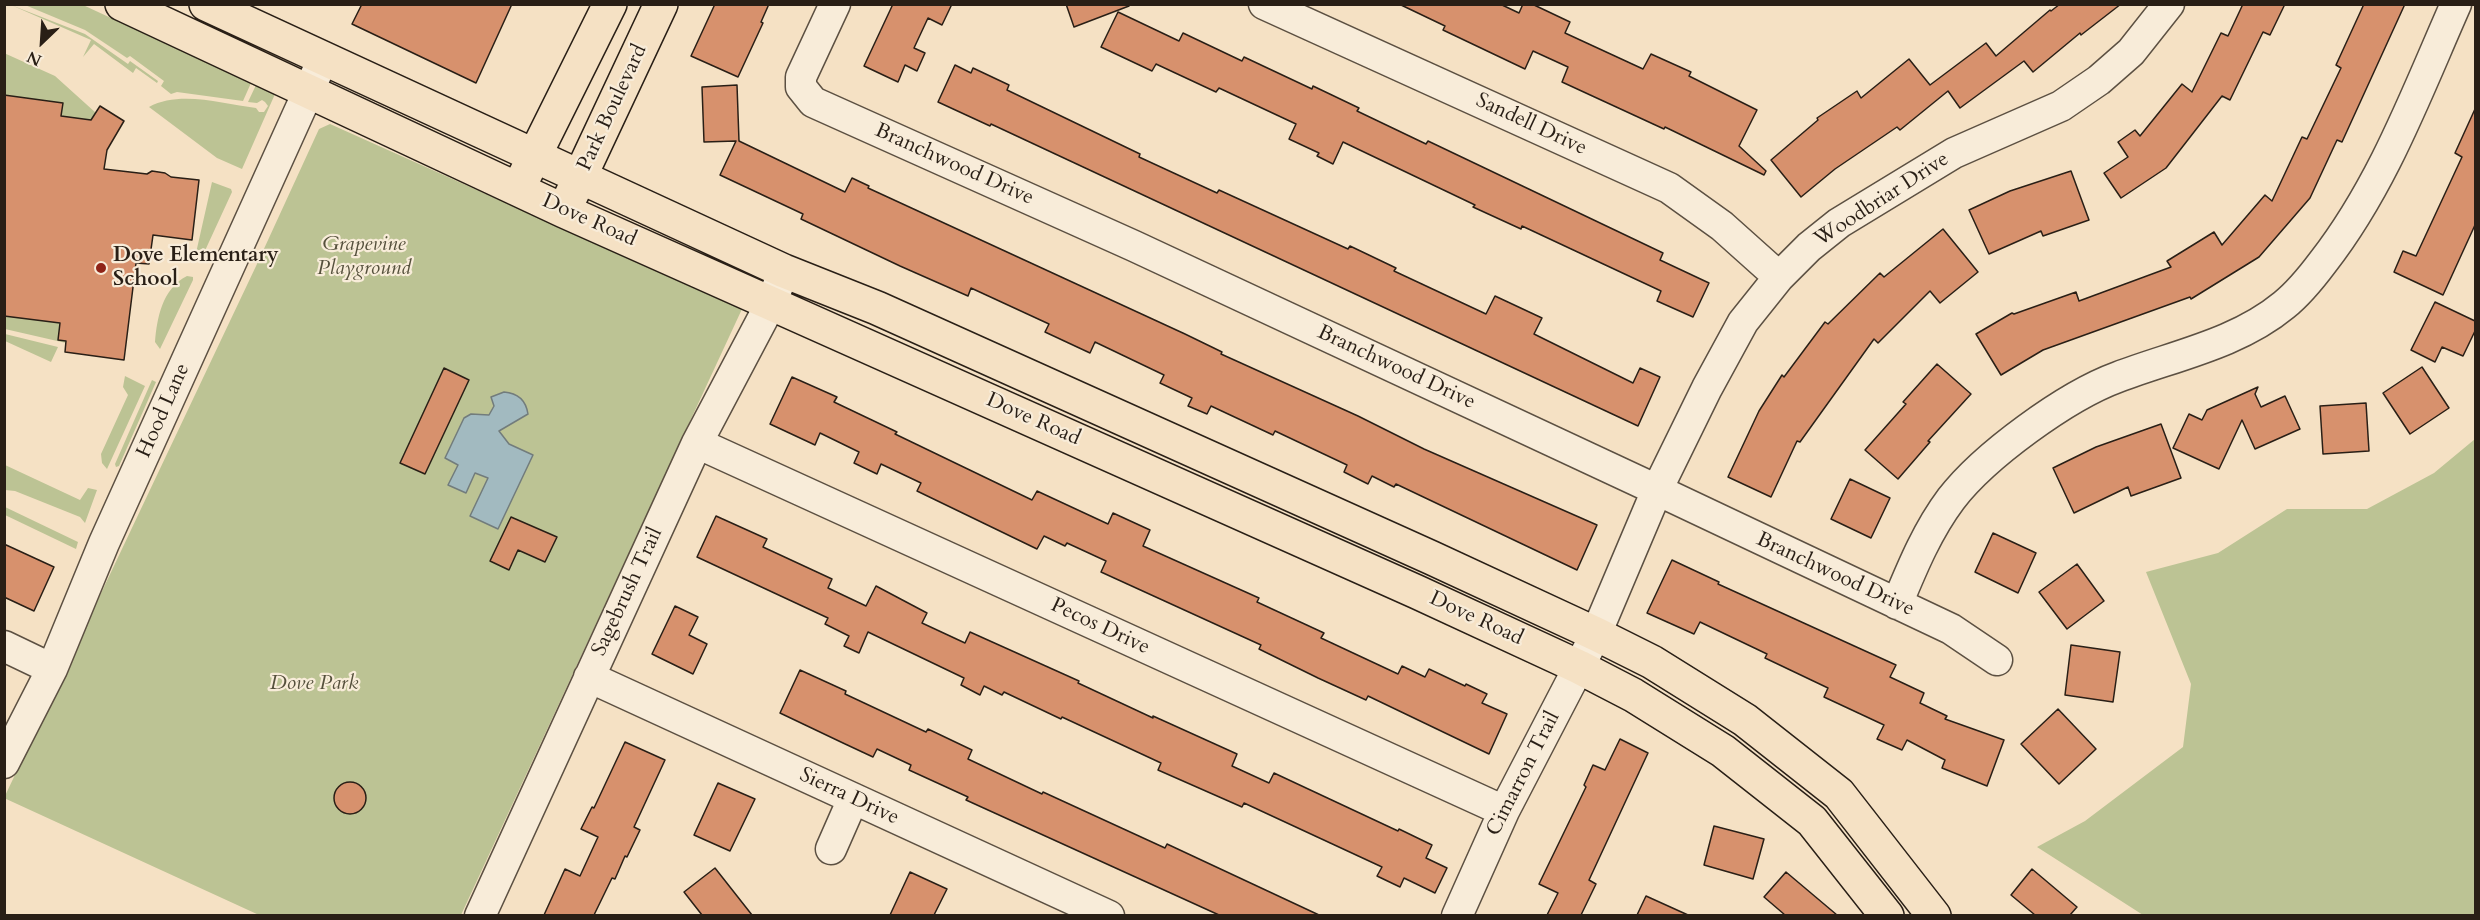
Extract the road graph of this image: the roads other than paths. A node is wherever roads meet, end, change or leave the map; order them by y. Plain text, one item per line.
1 (122, 4) edge
2 (206, 4) edge
3 (610, 4) edge
4 (662, 4) edge
5 (835, 4) edge
6 (1264, 4) edge
7 (2169, 4) edge
8 (2456, 4) edge
9 (323, 59) junction
10 (309, 92) junction
11 (534, 156) junction
12 (579, 178) junction
13 (518, 189) junction
14 (564, 211) junction
15 (784, 272) junction
16 (1779, 277) junction
17 (771, 303) junction
18 (697, 443) junction
19 (1658, 490) junction
20 (1897, 604) junction
21 (1596, 634) junction
22 (4, 646) edge
23 (1997, 660) dead end
24 (1579, 667) junction
25 (51, 669) junction
26 (589, 677) junction
27 (4, 763) edge
28 (853, 798) junction
29 (1504, 811) junction
30 (831, 849) dead end
31 (1094, 912) edge
32 (480, 915) edge
33 (1457, 915) edge
34 (1887, 915) edge
35 (1934, 915) edge

1 - 10 main road, Dove Road
2 - 9 main road, Dove Road
3 - 11 main road
4 - 12 main road, Park Boulevard
5 - 19 street, Branchwood Drive
6 - 16 street, Sandell Drive
7 - 16 street, Woodbriar Drive
8 - 20 street
9 - 10 street, Hood Lane
9 - 11 main road, Dove Road
10 - 13 main road, Dove Road
10 - 25 street, Hood Lane
11 - 12 main road, Dove Road
11 - 13 main road
12 - 14 main road, Park Boulevard
12 - 15 main road, Dove Road
13 - 14 main road, Dove Road
14 - 17 main road, Dove Road
15 - 17 street, Sagebrush Trail
15 - 21 main road, Dove Road
16 - 19 street, Woodbriar Drive
17 - 18 street, Sagebrush Trail
17 - 24 main road, Dove Road
18 - 26 street, Sagebrush Trail
18 - 29 street, Pecos Drive
19 - 20 street, Branchwood Drive
19 - 21 street, Woodbriar Drive
20 - 23 street, Branchwood Drive
21 - 24 street, Cimarron Trail
21 - 35 main road, Dove Road
22 - 25 street
24 - 29 street, Cimarron Trail
24 - 34 main road, Dove Road
25 - 27 street, Hood Lane
26 - 28 street, Sierra Drive
26 - 32 street, Sagebrush Trail
28 - 30 street
28 - 31 street, Sierra Drive
29 - 33 street, Cimarron Trail

